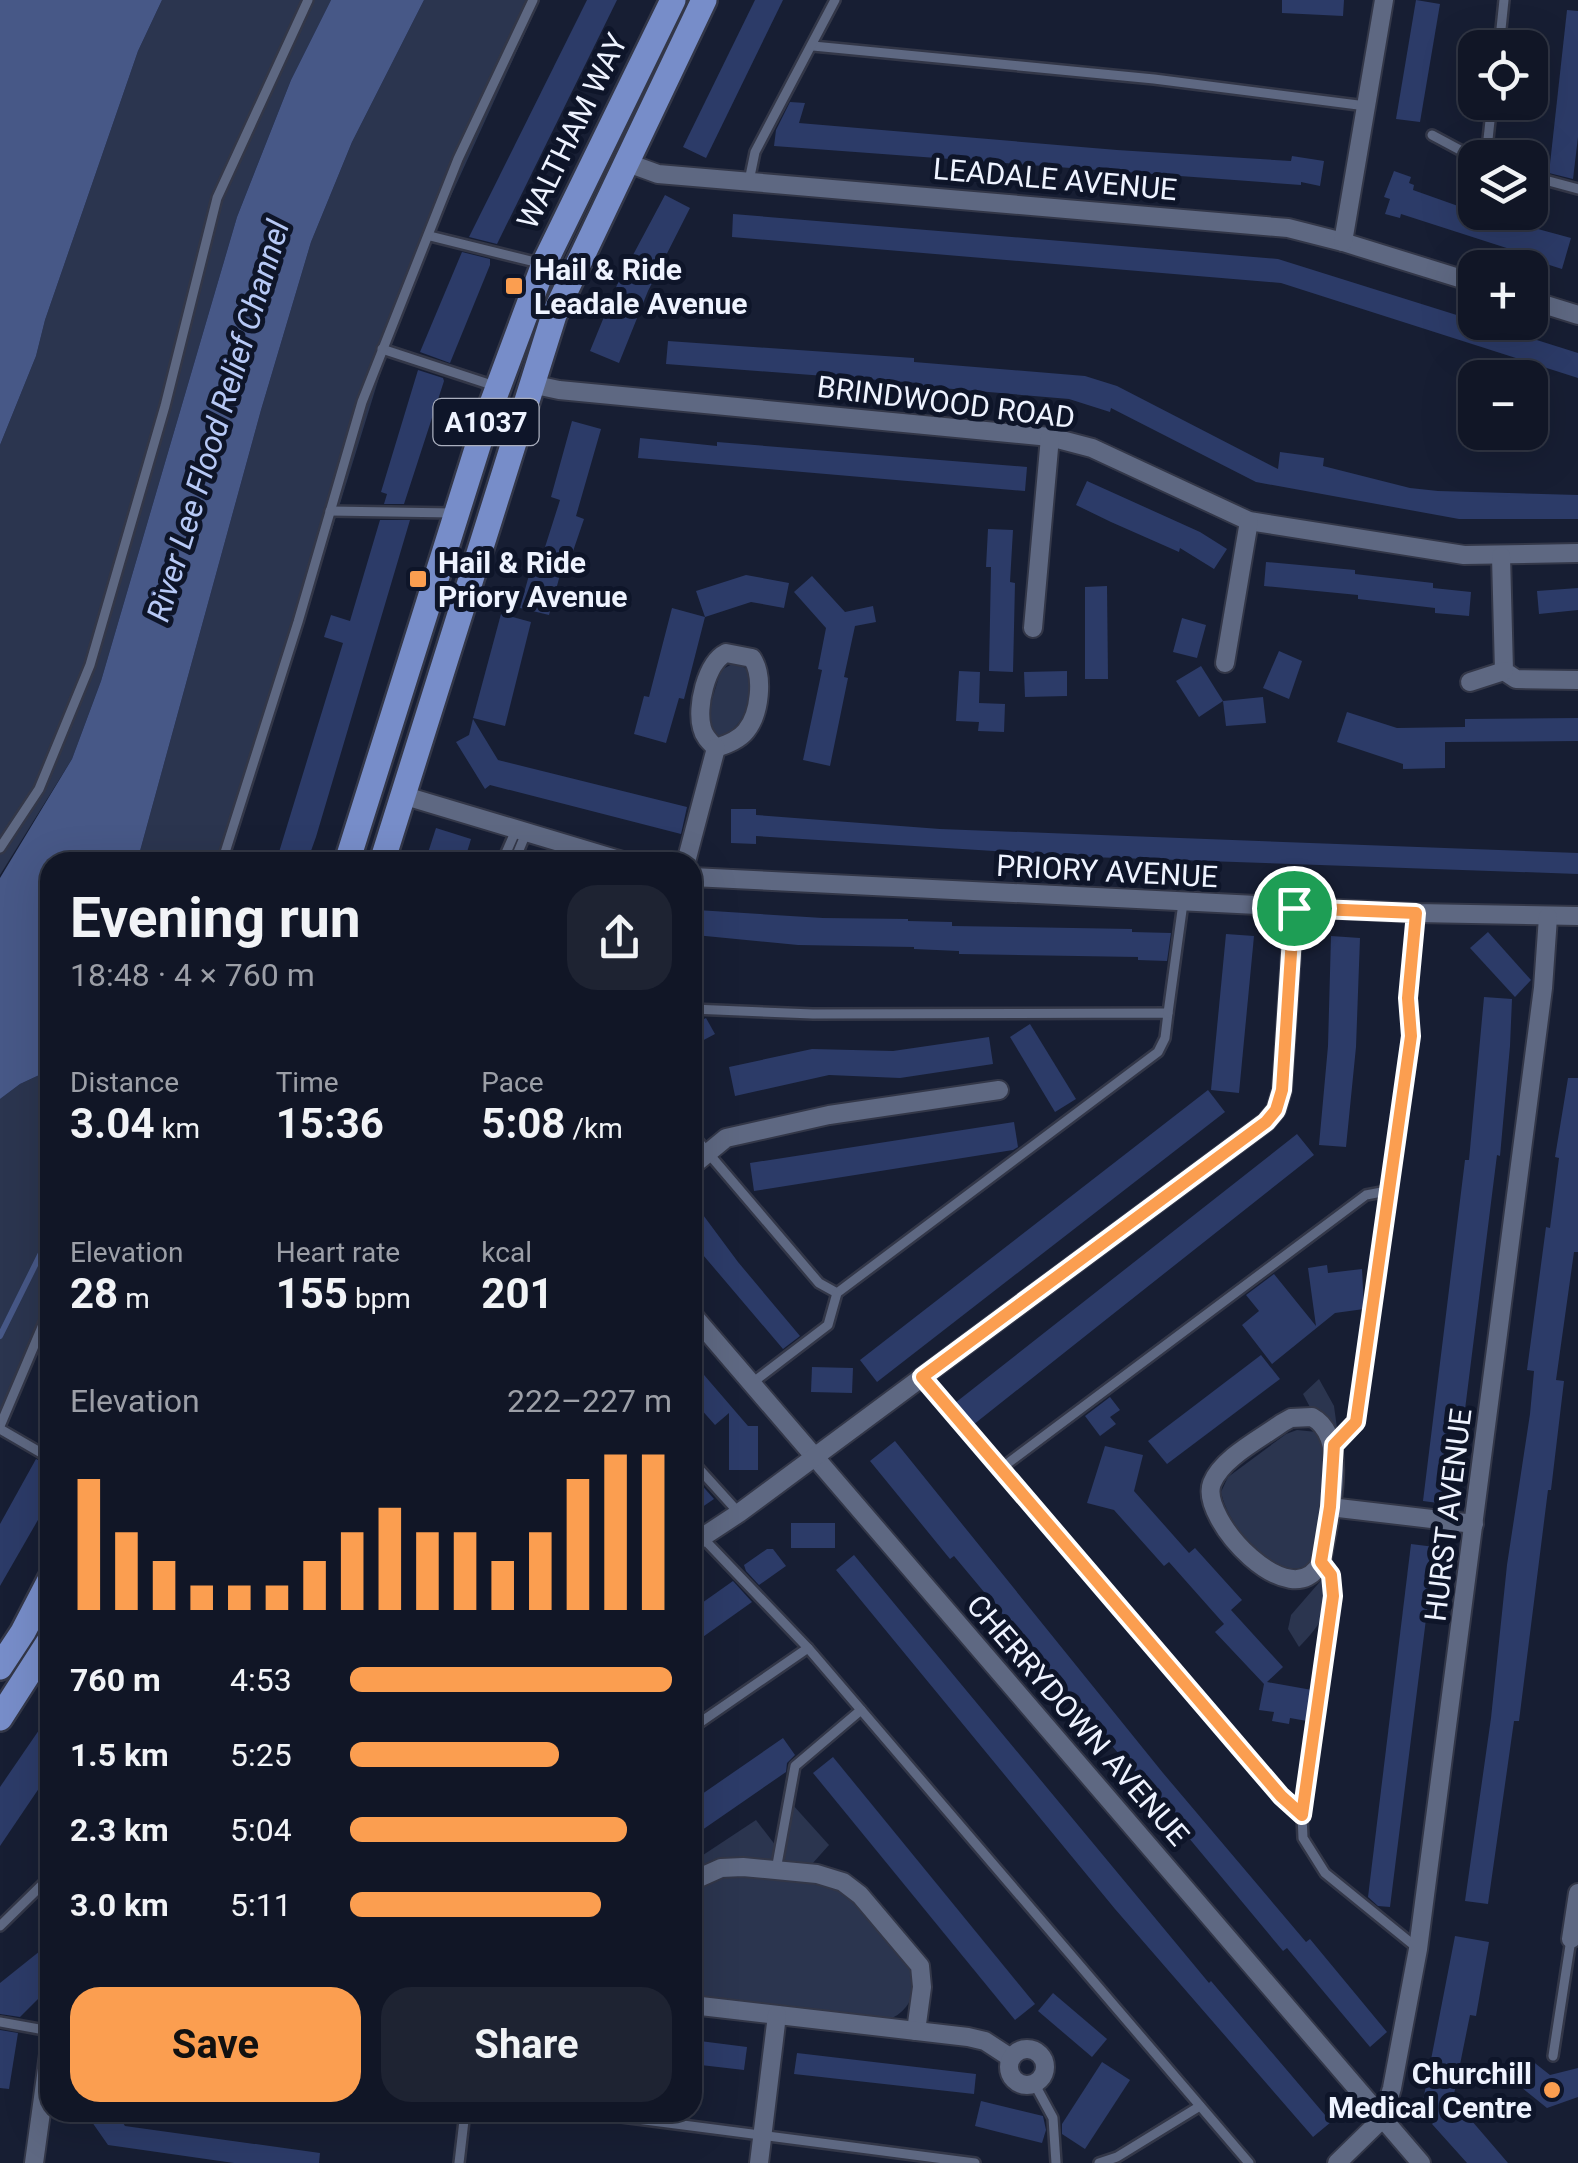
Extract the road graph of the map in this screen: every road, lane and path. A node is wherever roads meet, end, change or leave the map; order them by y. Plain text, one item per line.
1 (308, 0) edge
2 (533, 0) edge
3 (672, 0) edge
4 (704, 0) edge
5 (836, 0) edge
6 (1384, 0) edge
7 (1504, 0) edge
8 (659, 28) junction
9 (1501, 30) edge
10 (684, 40) junction
11 (813, 46) junction
12 (1366, 106) junction
13 (1432, 134) dead end
14 (1458, 149) edge
15 (624, 162) junction
16 (749, 180) junction
17 (1548, 181) edge
18 (1578, 189) edge
19 (430, 236) junction
20 (1343, 242) junction
21 (547, 258) junction
22 (575, 264) junction
23 (1458, 278) edge
24 (1548, 306) edge
25 (1578, 316) edge
26 (382, 349) junction
27 (531, 384) junction
28 (498, 387) junction
29 (1050, 437) junction
30 (330, 510) junction
31 (454, 518) junction
32 (1249, 520) junction
33 (484, 528) junction
34 (1578, 553) edge
35 (1502, 556) junction
36 (1034, 628) dead end
37 (1225, 663) dead end
38 (1504, 671) junction
39 (1578, 680) edge
40 (1470, 682) dead end
41 (392, 724) junction
42 (421, 733) junction
43 (716, 748) junction
44 (402, 795) junction
45 (521, 831) junction
46 (0, 848) edge
47 (225, 852) edge
48 (351, 852) edge
49 (385, 852) edge
50 (508, 852) edge
51 (516, 852) edge
52 (592, 852) edge
53 (689, 852) edge
54 (702, 878) edge
55 (1183, 903) junction
56 (1294, 908) junction
57 (1416, 913) junction
58 (1578, 916) edge
59 (1548, 917) junction
60 (702, 1009) edge
61 (1168, 1013) junction
62 (1000, 1090) dead end
63 (702, 1158) edge
64 (702, 1162) edge
65 (1388, 1191) junction
66 (838, 1294) junction
67 (702, 1326) edge
68 (40, 1332) edge
69 (922, 1377) junction
70 (752, 1384) junction
71 (0, 1428) edge
72 (1334, 1445) junction
73 (40, 1452) edge
74 (816, 1456) junction
75 (1000, 1469) junction
76 (702, 1472) edge
77 (1330, 1507) junction
78 (738, 1513) junction
79 (1474, 1524) junction
80 (702, 1538) edge
81 (702, 1546) edge
82 (1321, 1562) junction
83 (40, 1599) edge
84 (808, 1648) junction
85 (40, 1650) edge
86 (0, 1667) edge
87 (10, 1682) edge
88 (861, 1710) junction
89 (0, 1718) edge
90 (702, 1721) edge
91 (1302, 1815) junction
92 (776, 1870) junction
93 (702, 1877) edge
94 (40, 1887) edge
95 (1578, 1893) edge
96 (0, 1926) edge
97 (1571, 1939) joint
98 (1418, 1949) junction
99 (702, 2006) edge
100 (776, 2015) junction
101 (0, 2022) edge
102 (40, 2029) edge
103 (916, 2031) junction
104 (1553, 2056) dead end
105 (1011, 2058) junction
106 (1034, 2084) junction
107 (1200, 2106) junction
108 (1383, 2118) junction
109 (40, 2120) edge
110 (464, 2122) edge
111 (661, 2122) edge
112 (762, 2135) junction
113 (34, 2163) edge
114 (458, 2163) edge
115 (759, 2163) edge
116 (975, 2163) edge
117 (1056, 2163) edge
118 (1099, 2163) edge
119 (1249, 2163) edge
120 (1337, 2163) edge
121 (1422, 2163) edge

1 - 46 lane
2 - 19 lane
3 - 8 main road, WALTHAM WAY / A1037
4 - 10 main road, WALTHAM WAY / A1037
5 - 11 lane
6 - 12 street
7 - 9 lane
8 - 10 main road
8 - 21 main road, WALTHAM WAY / A1037
10 - 15 main road, WALTHAM WAY / A1037
11 - 12 lane
11 - 16 lane
12 - 20 street
13 - 14 lane
15 - 16 street, LEADALE AVENUE
15 - 22 main road, WALTHAM WAY / A1037
16 - 20 street, LEADALE AVENUE
17 - 18 lane
19 - 21 lane
19 - 26 lane
20 - 23 street, LEADALE AVENUE
21 - 22 main road
21 - 28 main road, WALTHAM WAY / A1037
22 - 27 main road, WALTHAM WAY / A1037
24 - 25 street
26 - 28 lane
26 - 30 lane
27 - 29 street, BRINDWOOD ROAD
27 - 33 main road, WALTHAM WAY / A1037
28 - 31 main road, WALTHAM WAY / A1037
29 - 32 street, BRINDWOOD ROAD
29 - 36 street
30 - 31 lane
30 - 47 lane
31 - 33 main road
31 - 41 main road, WALTHAM WAY / A1037
32 - 35 street, BRINDWOOD ROAD
32 - 37 street
33 - 42 main road, WALTHAM WAY / A1037
34 - 35 street, BRINDWOOD ROAD
35 - 38 street
38 - 39 street
38 - 40 street
41 - 42 main road
41 - 48 main road, WALTHAM WAY / A1037
42 - 44 main road, WALTHAM WAY / A1037
43 - 43 street
43 - 53 street
44 - 45 street
44 - 49 main road, WALTHAM WAY / A1037
45 - 50 lane
45 - 51 lane
45 - 52 street
54 - 55 street, PRIORY AVENUE
55 - 56 street, PRIORY AVENUE
55 - 61 lane
56 - 57 street, PRIORY AVENUE
56 - 69 street
57 - 59 street, PRIORY AVENUE
57 - 65 lane
58 - 59 street, PRIORY AVENUE
59 - 79 street, HURST AVENUE
60 - 61 lane
61 - 66 lane
62 - 63 street
64 - 66 lane
65 - 72 lane
65 - 75 lane
66 - 70 lane
67 - 70 street, CHERRYDOWN AVENUE
68 - 71 lane
69 - 74 street
69 - 75 lane
70 - 74 street, CHERRYDOWN AVENUE
71 - 73 lane
72 - 77 street
72 - 82 street
74 - 78 street
74 - 108 street, CHERRYDOWN AVENUE
75 - 91 lane
76 - 78 lane
77 - 79 street
77 - 82 street
78 - 80 street
79 - 98 street, HURST AVENUE
81 - 84 lane
82 - 91 lane
83 - 86 main road
84 - 88 lane
84 - 90 lane
85 - 87 main road
87 - 89 main road
88 - 92 lane
88 - 107 lane
91 - 98 lane
92 - 93 street
92 - 103 street
94 - 96 lane
95 - 97 street
97 - 104 lane
98 - 108 street, HURST AVENUE
99 - 100 street
100 - 103 street
100 - 112 street
101 - 102 lane
103 - 105 street
105 - 106 street
105 - 106 street
106 - 117 lane
107 - 118 lane
107 - 119 lane
108 - 120 street
108 - 121 street, CHERRYDOWN AVENUE
109 - 113 street
110 - 114 lane
111 - 112 lane
112 - 115 street
112 - 116 lane

